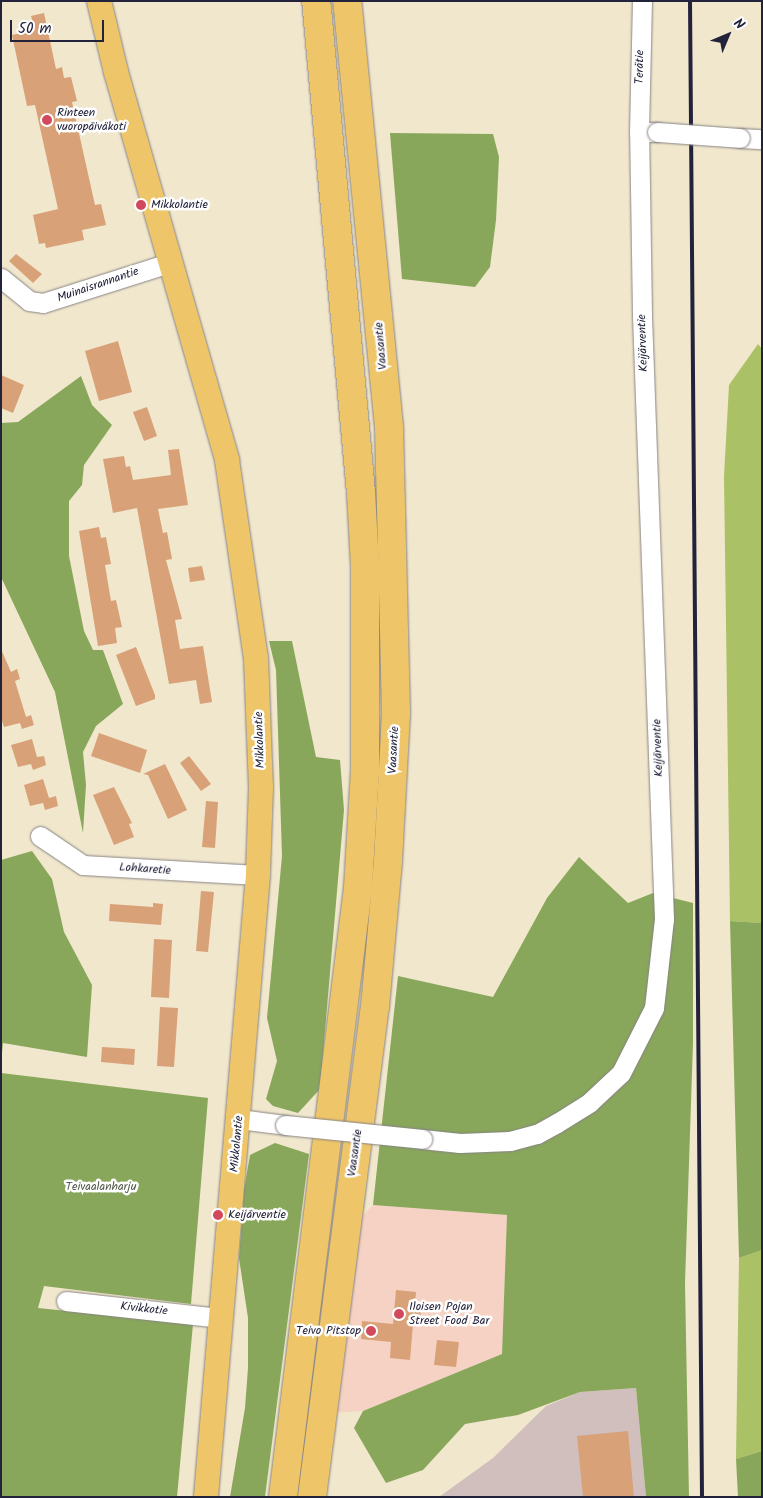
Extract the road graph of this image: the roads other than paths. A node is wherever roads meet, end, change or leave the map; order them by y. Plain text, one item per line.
1 (100, 1) edge
2 (316, 1) edge
3 (347, 1) edge
4 (642, 1) edge
5 (648, 132) junction
6 (762, 140) edge
7 (172, 262) junction
8 (1, 278) edge
9 (40, 836) dead end
10 (258, 875) junction
11 (239, 1118) junction
12 (66, 1301) dead end
13 (221, 1318) junction
14 (206, 1497) edge
15 (284, 1497) edge
16 (312, 1497) edge

1 - 7 main road, Mikkolantie
2 - 15 highway
3 - 16 highway, Vaasantie
4 - 5 street, Terätie
5 - 6 street, bridge
5 - 11 street, Keijärventie, bridge
7 - 8 street, Muinaisrannantie
7 - 10 main road, Mikkolantie
9 - 10 street, Lohkaretie
10 - 11 main road, Mikkolantie
11 - 13 main road, Mikkolantie
12 - 13 street, Kivikkotie
13 - 14 main road, Mikkolantie

